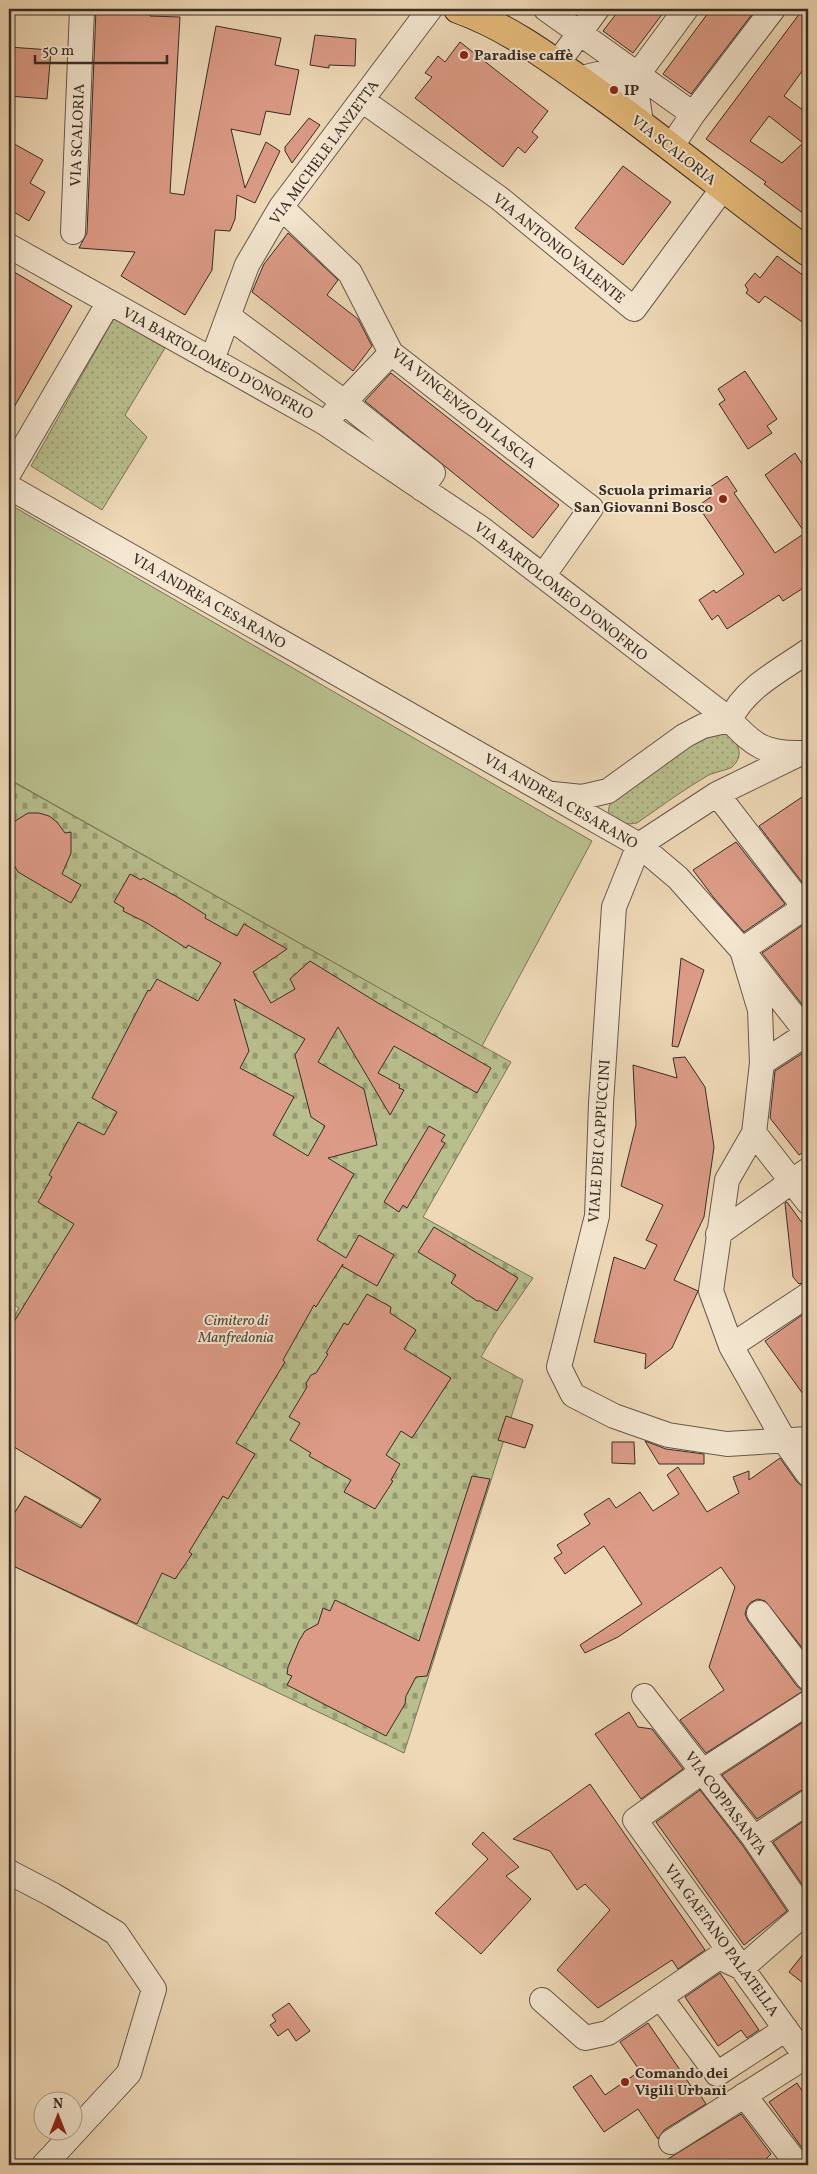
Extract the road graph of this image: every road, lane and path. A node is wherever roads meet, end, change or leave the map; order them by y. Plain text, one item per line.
1 (82, 9) edge
2 (430, 9) edge
3 (546, 9) edge
4 (597, 9) edge
5 (686, 9) edge
6 (773, 9) edge
7 (472, 11) edge
8 (580, 33) junction
9 (568, 71) junction
10 (638, 74) junction
11 (362, 100) junction
12 (693, 114) junction
13 (671, 147) junction
14 (723, 188) junction
15 (282, 207) junction
16 (73, 232) dead end
17 (9, 246) edge
18 (808, 252) edge
19 (109, 302) junction
20 (228, 316) junction
21 (391, 353) junction
22 (212, 360) junction
23 (344, 402) junction
24 (325, 423) junction
25 (9, 473) edge
26 (9, 487) edge
27 (422, 488) junction
28 (543, 576) junction
29 (808, 650) edge
30 (674, 678) junction
31 (730, 720) junction
32 (684, 736) junction
33 (751, 742) junction
34 (806, 754) edge
35 (608, 791) junction
36 (548, 794) junction
37 (717, 794) junction
38 (598, 822) junction
39 (639, 845) junction
40 (807, 908) edge
41 (742, 950) junction
42 (808, 1033) edge
43 (762, 1063) junction
44 (754, 1133) junction
45 (800, 1175) edge
46 (808, 1202) edge
47 (718, 1234) junction
48 (808, 1295) edge
49 (731, 1346) junction
50 (808, 1439) edge
51 (784, 1440) junction
52 (808, 1474) edge
53 (760, 1613) dead end
54 (808, 1678) edge
55 (644, 1696) dead end
56 (808, 1703) edge
57 (702, 1771) junction
58 (808, 1802) edge
59 (754, 1838) junction
60 (9, 1872) edge
61 (742, 1968) junction
62 (661, 1998) junction
63 (542, 2000) dead end
64 (786, 2028) junction
65 (807, 2057) edge
66 (744, 2095) junction
67 (671, 2142) dead end
68 (44, 2165) edge
69 (798, 2165) edge

1 - 16 street, VIA SCALORIA
2 - 11 street, VIA MICHELE LANZETTA
3 - 8 street
4 - 8 street
5 - 10 street
6 - 12 street
7 - 9 main road, VIA SCALORIA
8 - 9 street
8 - 10 street
9 - 13 main road, VIA SCALORIA
10 - 12 street
11 - 14 street, VIA ANTONIO VALENTE
11 - 15 street, VIA MICHELE LANZETTA
12 - 13 street
13 - 14 main road, VIA SCALORIA
14 - 18 main road, VIA SCALORIA
15 - 20 street, VIA MICHELE LANZETTA
15 - 21 street, VIA VINCENZO DI LASCIA
17 - 19 street, VIA BARTOLOMEO D'ONOFRIO
19 - 22 street, VIA BARTOLOMEO D'ONOFRIO
19 - 25 street
20 - 22 street, VIA MICHELE LANZETTA
20 - 23 street, VIA BARTOLOMEO D'ONOFRIO
21 - 23 street
21 - 28 street, VIA VINCENZO DI LASCIA
22 - 24 street, VIA BARTOLOMEO D'ONOFRIO
23 - 24 street
23 - 27 street, VIA BARTOLOMEO D'ONOFRIO
24 - 27 street, VIA BARTOLOMEO D'ONOFRIO
26 - 36 street, VIA ANDREA CESARANO
27 - 28 street, VIA BARTOLOMEO D'ONOFRIO
28 - 30 street, VIA BARTOLOMEO D'ONOFRIO
29 - 31 street
30 - 31 street, VIA BARTOLOMEO D'ONOFRIO
30 - 32 street, VIA BARTOLOMEO D'ONOFRIO
31 - 32 street
31 - 33 street, VIA BARTOLOMEO D'ONOFRIO
32 - 35 street
33 - 34 street
33 - 37 street
34 - 37 street
35 - 36 street
35 - 38 street
36 - 38 street, VIA ANDREA CESARANO
37 - 39 street
37 - 40 street
38 - 39 street, VIA ANDREA CESARANO
39 - 41 street, VIA ANDREA CESARANO
39 - 51 street, VIALE DEI CAPPUCCINI
40 - 41 street
41 - 42 street
41 - 43 street, VIA ANDREA CESARANO
42 - 43 street
43 - 44 street, VIA ANDREA CESARANO
44 - 45 street
44 - 47 street, VIA ANDREA CESARANO
45 - 46 street
45 - 47 street
47 - 49 street, VIA ANDREA CESARANO
48 - 49 street
49 - 51 street, VIA ANDREA CESARANO
50 - 51 street, VIALE DEI CAPPUCCINI
51 - 52 street
53 - 54 street
55 - 57 street, VIA COPPASANTA
56 - 57 street
57 - 59 street, VIA COPPASANTA
57 - 61 street, VIA GAETANO PALATELLA
58 - 59 street
59 - 61 street, VIA COPPASANTA
60 - 68 street
61 - 62 street
61 - 64 street, VIA GAETANO PALATELLA
62 - 63 street
62 - 64 street
64 - 65 street, VIA GAETANO PALATELLA
65 - 66 street
66 - 67 street
66 - 69 street

